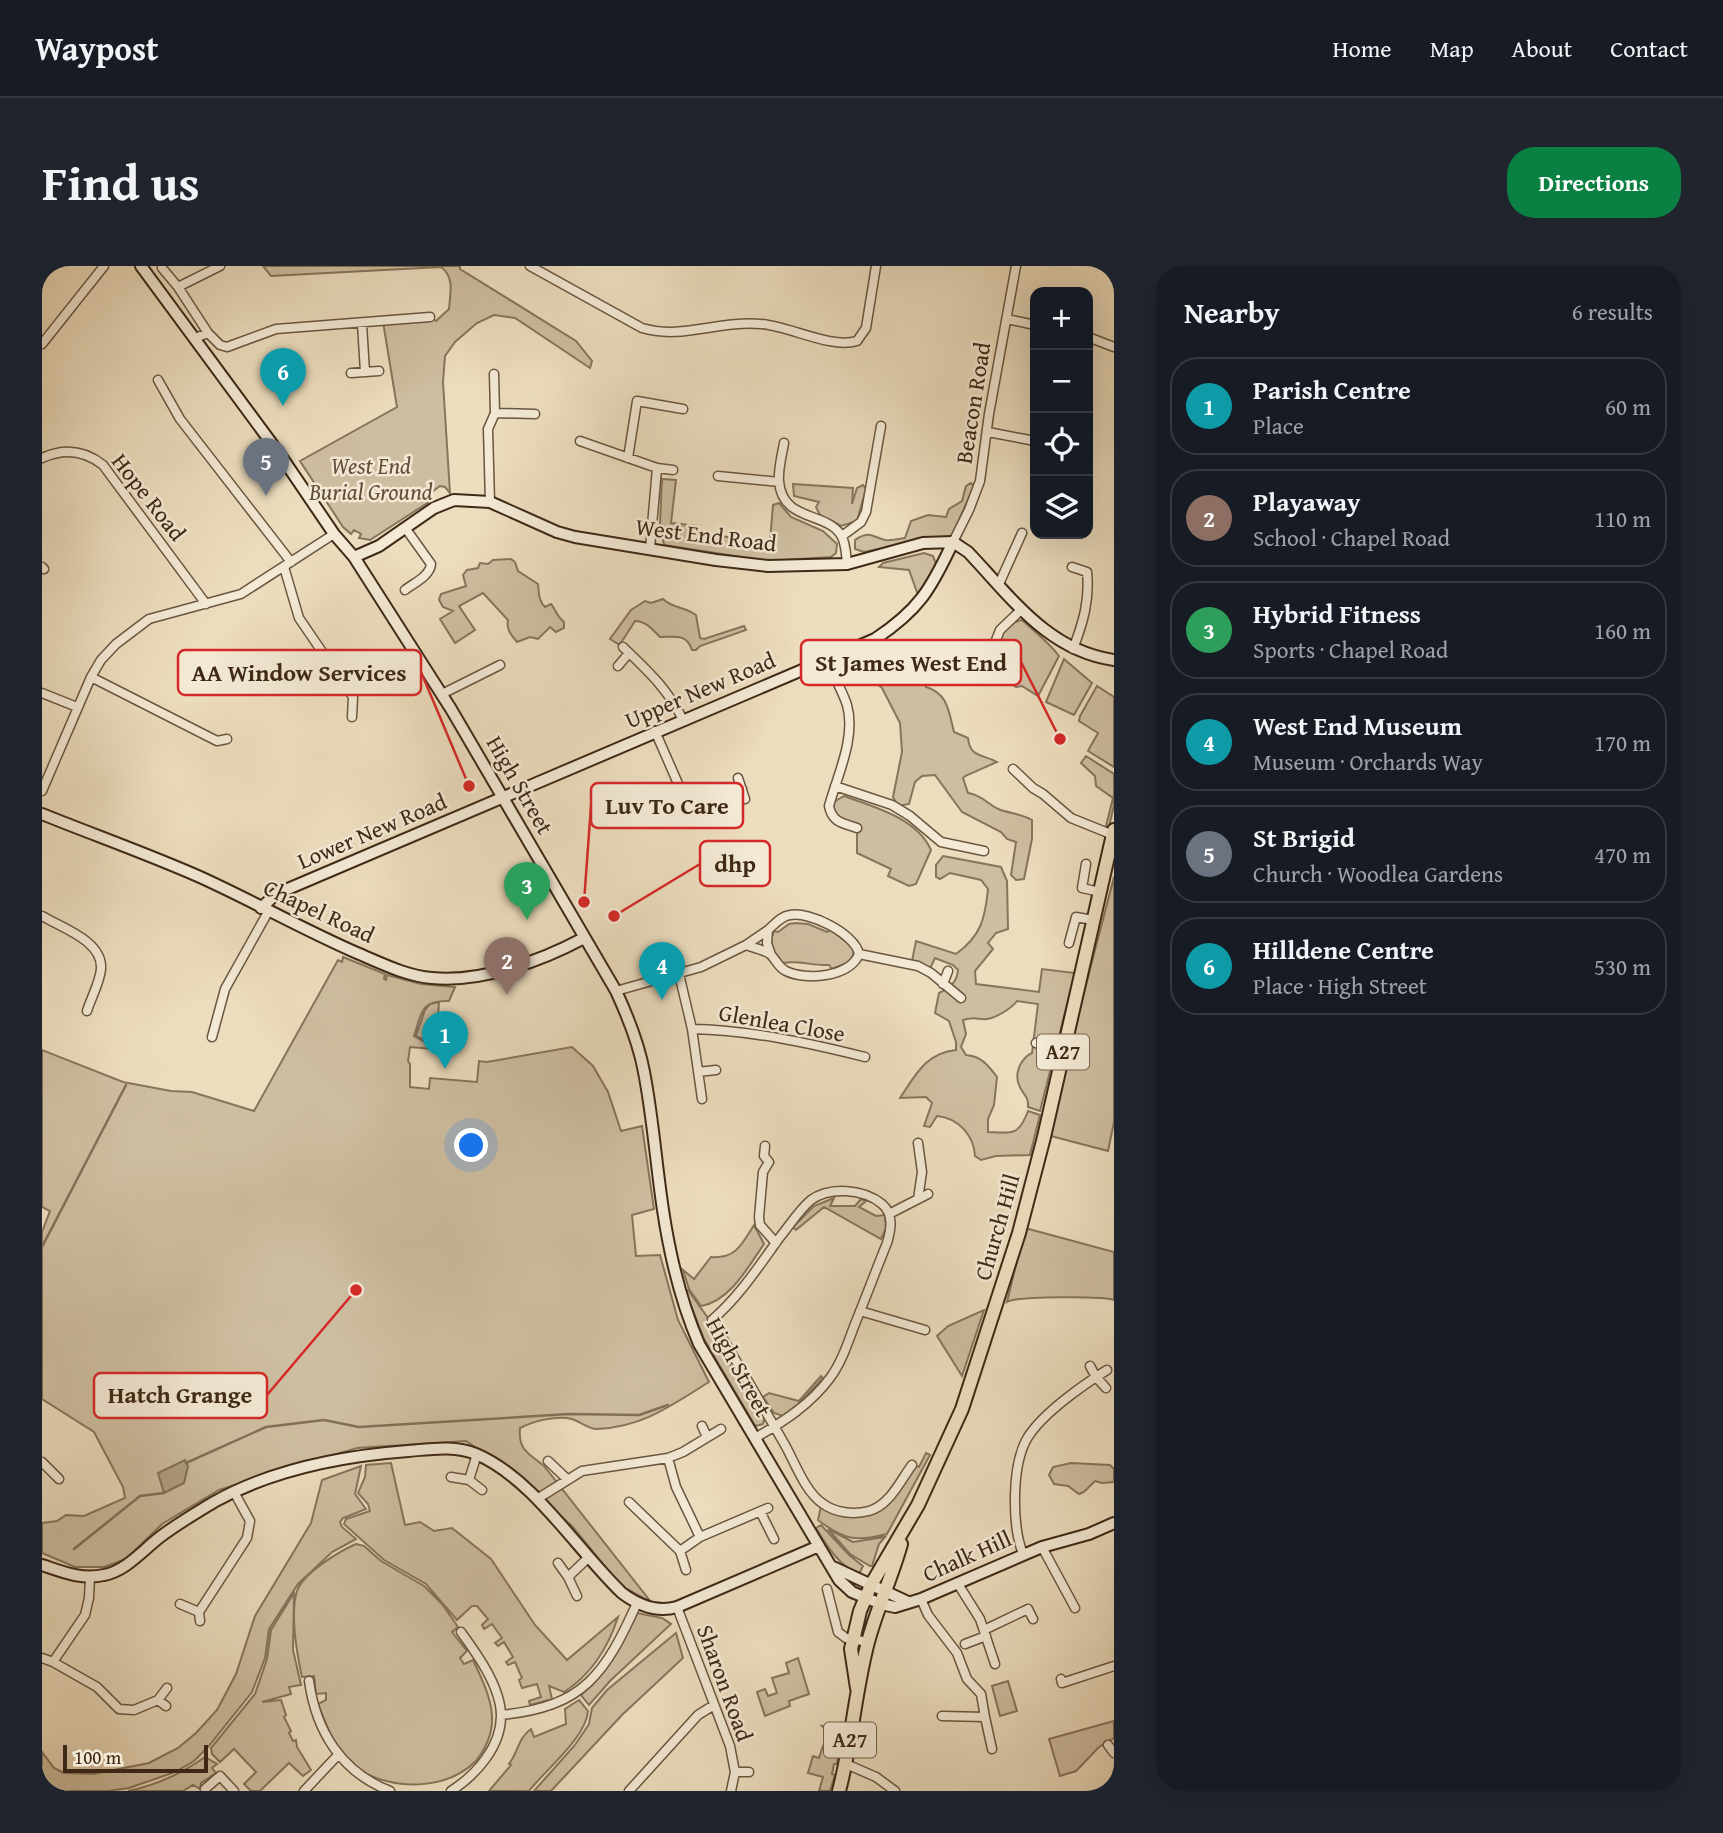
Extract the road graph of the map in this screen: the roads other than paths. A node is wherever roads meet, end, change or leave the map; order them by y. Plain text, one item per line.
1 (104, 266) edge
2 (141, 266) edge
3 (219, 266) edge
4 (530, 266) edge
5 (876, 266) edge
6 (1016, 266) edge
7 (162, 268) edge
8 (178, 287) junction
9 (430, 317) dead end
10 (1007, 319) junction
11 (362, 324) junction
12 (1030, 324) edge
13 (208, 332) junction
14 (195, 338) junction
15 (1093, 339) edge
16 (42, 344) edge
17 (1114, 347) edge
18 (379, 371) dead end
19 (365, 372) junction
20 (351, 373) dead end
21 (494, 374) dead end
22 (158, 380) dead end
23 (683, 409) dead end
24 (495, 413) junction
25 (535, 414) dead end
26 (881, 426) dead end
27 (988, 432) junction
28 (1030, 440) edge
29 (580, 441) dead end
30 (784, 443) dead end
31 (42, 458) edge
32 (628, 458) junction
33 (657, 468) junction
34 (673, 470) dead end
35 (718, 476) dead end
36 (779, 482) junction
37 (490, 502) junction
38 (406, 528) junction
39 (1022, 533) dead end
40 (334, 534) junction
41 (842, 536) junction
42 (953, 542) junction
43 (650, 549) junction
44 (354, 557) junction
45 (847, 564) junction
46 (287, 565) junction
47 (1072, 567) dead end
48 (999, 584) junction
49 (405, 590) dead end
50 (206, 604) junction
51 (1021, 610) junction
52 (1073, 649) junction
53 (826, 660) junction
54 (1114, 660) edge
55 (500, 665) dead end
56 (618, 666) dead end
57 (91, 677) junction
58 (981, 678) dead end
59 (42, 693) edge
60 (442, 694) junction
61 (77, 707) junction
62 (352, 717) dead end
63 (683, 720) junction
64 (655, 731) junction
65 (227, 739) dead end
66 (1013, 769) dead end
67 (738, 778) dead end
68 (835, 786) junction
69 (742, 789) junction
70 (42, 791) edge
71 (503, 798) junction
72 (745, 799) dead end
73 (42, 814) edge
74 (857, 828) dead end
75 (1113, 833) edge
76 (984, 851) dead end
77 (1086, 864) dead end
78 (1100, 892) junction
79 (265, 910) junction
80 (42, 916) edge
81 (1093, 920) junction
82 (768, 930) junction
83 (584, 937) junction
84 (1069, 943) dead end
85 (746, 945) junction
86 (771, 954) junction
87 (859, 954) junction
88 (948, 971) dead end
89 (679, 974) junction
90 (943, 984) junction
91 (616, 991) junction
92 (961, 998) dead end
93 (87, 1011) dead end
94 (692, 1029) junction
95 (212, 1037) dead end
96 (1035, 1043) dead end
97 (1062, 1053) junction
98 (865, 1057) dead end
99 (716, 1070) dead end
100 (698, 1072) junction
101 (702, 1099) dead end
102 (918, 1143) dead end
103 (765, 1146) dead end
104 (929, 1194) dead end
105 (918, 1199) junction
106 (889, 1214) junction
107 (776, 1243) junction
108 (860, 1311) junction
109 (925, 1329) dead end
110 (1090, 1366) dead end
111 (1107, 1370) dead end
112 (1096, 1377) junction
113 (1106, 1388) dead end
114 (702, 1426) dead end
115 (774, 1427) junction
116 (720, 1429) dead end
117 (707, 1437) junction
118 (755, 1438) junction
119 (477, 1454) junction
120 (668, 1458) junction
121 (548, 1461) dead end
122 (42, 1462) edge
123 (912, 1465) dead end
124 (451, 1477) dead end
125 (59, 1479) dead end
126 (567, 1479) junction
127 (468, 1480) junction
128 (482, 1490) dead end
129 (234, 1492) junction
130 (537, 1499) junction
131 (629, 1502) dead end
132 (1114, 1523) edge
133 (904, 1533) junction
134 (700, 1538) junction
135 (774, 1539) dead end
136 (818, 1546) junction
137 (1042, 1547) junction
138 (680, 1551) junction
139 (1023, 1554) junction
140 (588, 1558) junction
141 (558, 1563) dead end
142 (42, 1565) edge
143 (833, 1567) junction
144 (686, 1570) dead end
145 (90, 1576) junction
146 (568, 1577) junction
147 (958, 1584) junction
148 (871, 1585) junction
149 (827, 1589) dead end
150 (577, 1596) dead end
151 (865, 1598) junction
152 (883, 1598) junction
153 (921, 1599) junction
154 (637, 1602) junction
155 (180, 1604) dead end
156 (677, 1607) junction
157 (1075, 1608) dead end
158 (1033, 1619) dead end
159 (461, 1632) dead end
160 (985, 1633) junction
161 (853, 1639) junction
162 (868, 1642) junction
163 (965, 1644) dead end
164 (42, 1658) edge
165 (53, 1662) junction
166 (995, 1664) dead end
167 (1114, 1666) edge
168 (309, 1681) dead end
169 (1062, 1683) dead end
170 (167, 1688) dead end
171 (857, 1688) junction
172 (714, 1706) junction
173 (501, 1715) junction
174 (942, 1716) dead end
175 (985, 1717) junction
176 (1108, 1745) dead end
177 (992, 1749) dead end
178 (1114, 1752) edge
179 (337, 1756) junction
180 (846, 1764) junction
181 (735, 1772) junction
182 (749, 1772) dead end
183 (205, 1789) edge
184 (234, 1791) edge
185 (304, 1791) edge
186 (390, 1791) edge
187 (451, 1791) edge
188 (629, 1791) edge
189 (731, 1791) edge
190 (838, 1791) edge
191 (895, 1791) edge

1 - 16 street
2 - 14 street, High Street
3 - 8 street
4 - 5 street
6 - 10 street, Beacon Road
7 - 8 street
8 - 13 street
9 - 11 street
10 - 12 street
10 - 27 street, Beacon Road
11 - 13 street
11 - 19 street
13 - 14 street
14 - 40 street, High Street
15 - 17 street
18 - 19 street
19 - 20 street
21 - 24 street
22 - 46 street
23 - 32 street
24 - 25 street
24 - 37 street
26 - 41 street
27 - 28 street
27 - 42 street, Beacon Road
29 - 32 street
30 - 36 street
31 - 50 street, Hope Road
32 - 33 street
33 - 34 street
33 - 43 street
35 - 36 street
36 - 41 street
37 - 38 street, West End Road
37 - 43 street, West End Road
38 - 44 street, West End Road
38 - 49 street
39 - 48 street
40 - 44 street, High Street
40 - 46 street
41 - 45 street
42 - 45 street, West End Road
42 - 48 street
42 - 53 street, Upper New Road
43 - 45 street, West End Road
44 - 60 street, High Street
46 - 50 street
46 - 62 street
47 - 52 street
48 - 51 street
50 - 57 street
51 - 52 street
51 - 58 street
52 - 54 street
53 - 63 street, Upper New Road
53 - 68 street
55 - 60 street
56 - 63 street
57 - 61 street
57 - 65 street
59 - 61 street
60 - 71 street, High Street
61 - 70 street
63 - 64 street, Upper New Road
64 - 69 street
64 - 71 street, Upper New Road
66 - 75 street
67 - 69 street
68 - 74 street
68 - 76 street
69 - 72 street
71 - 79 street, Lower New Road
71 - 83 street, High Street
73 - 79 street, Chapel Road
75 - 78 main road, Church Hill / A27
77 - 78 street
78 - 81 main road, Church Hill / A27
79 - 83 street, Chapel Road
79 - 95 street
80 - 93 street
81 - 84 street
81 - 97 main road, Church Hill / A27
82 - 85 street
82 - 86 street
82 - 87 street
83 - 91 street, High Street
85 - 86 street
85 - 89 street
86 - 87 street
87 - 90 street
88 - 90 street
89 - 91 street
89 - 94 street
90 - 92 street
91 - 118 street, High Street
94 - 98 street, Glenlea Close
94 - 100 street
96 - 97 street
97 - 133 main road, Church Hill / A27
99 - 100 street
100 - 101 street
102 - 105 street
103 - 107 street
104 - 105 street
105 - 106 street
106 - 107 street
106 - 108 street
107 - 115 street
108 - 109 street
108 - 115 street
110 - 112 street
111 - 112 street
112 - 113 street
112 - 139 street
114 - 117 street
115 - 118 street
115 - 123 street
116 - 117 street
117 - 120 street
118 - 136 street, High Street
119 - 127 street
119 - 129 street
119 - 130 street
120 - 126 street
120 - 134 street
121 - 126 street
122 - 125 street
124 - 127 street
126 - 130 street
127 - 128 street
129 - 145 street
129 - 155 street
130 - 140 street
131 - 138 street
132 - 137 street, Chalk Hill
133 - 148 main road, Church Hill / A27
133 - 152 main road, Church Hill / A27
134 - 135 street
134 - 138 street
136 - 143 street, High Street
136 - 156 street
137 - 139 street, Chalk Hill
137 - 157 street, Chalk Hill
138 - 144 street
139 - 147 street, Chalk Hill
140 - 146 street
140 - 154 street
141 - 146 street
142 - 145 street
143 - 148 street, High Street
143 - 151 street, High Street
145 - 165 street
146 - 150 street
147 - 153 street, Chalk Hill
147 - 160 street
148 - 151 main road, A27
148 - 152 street, High Street
149 - 161 street
151 - 152 street, High Street
151 - 161 main road, A27
152 - 153 street, Chalk Hill
152 - 162 main road, A27
153 - 175 street
154 - 156 street
154 - 173 street
156 - 172 street, Sharon Road
158 - 160 street
159 - 173 street
160 - 163 street
160 - 166 street
161 - 162 street
161 - 171 main road, A27
162 - 171 main road, A27
164 - 165 street
165 - 170 street
167 - 169 street
168 - 179 street
171 - 180 main road, A27
172 - 181 street, Sharon Road
172 - 188 street
173 - 187 street
174 - 175 street
175 - 177 street
176 - 178 street
179 - 185 street
179 - 186 street
180 - 190 main road, A27
180 - 191 street
181 - 182 street, Sharon Road
181 - 189 street, Sharon Road
183 - 184 street

